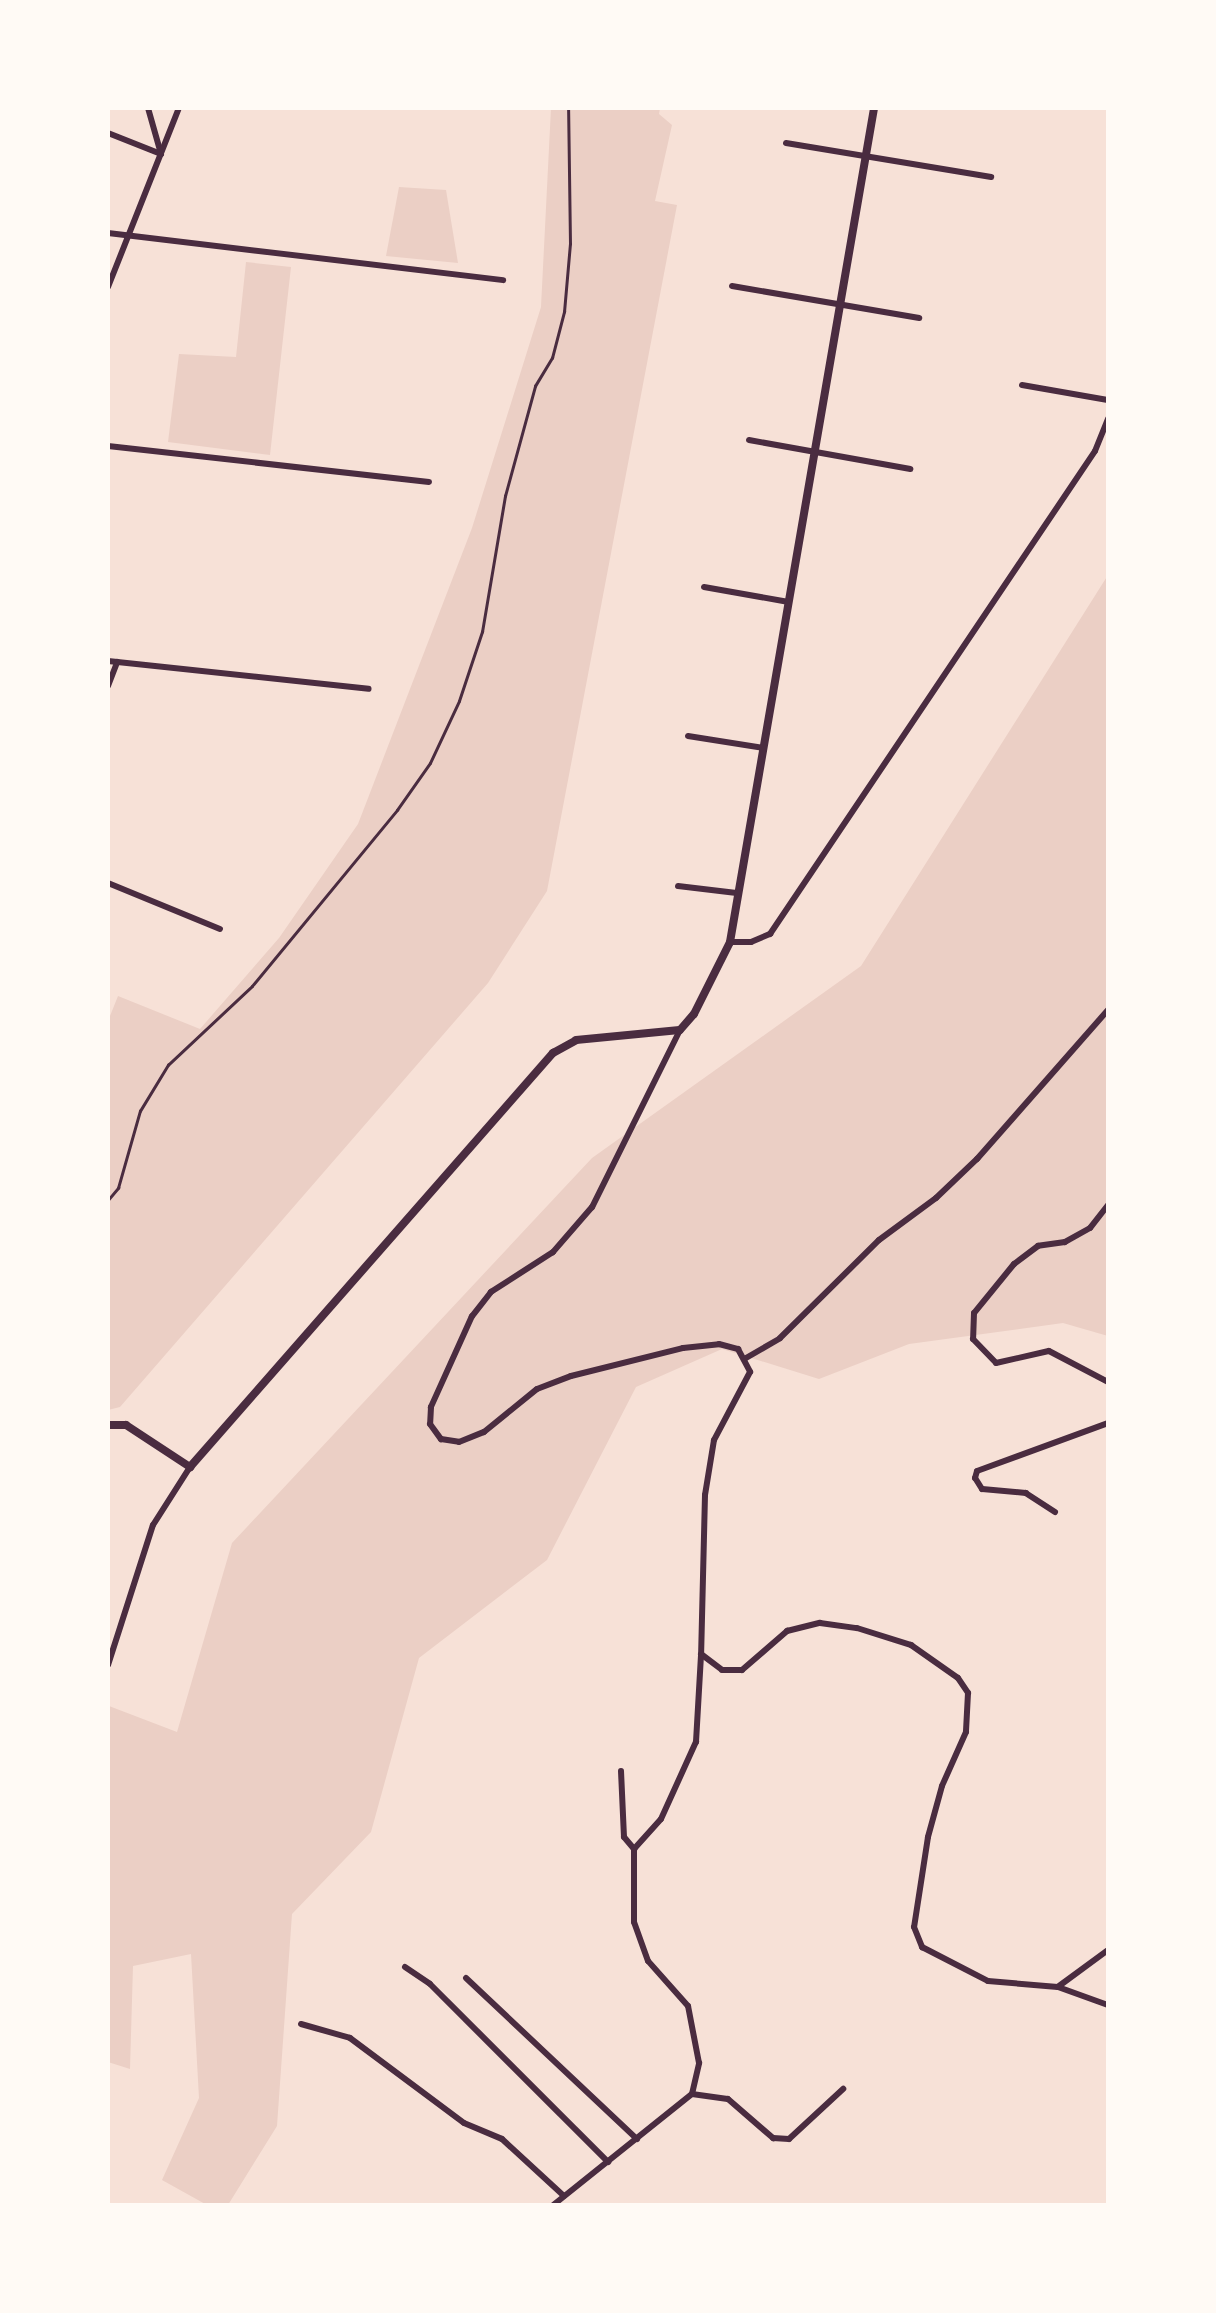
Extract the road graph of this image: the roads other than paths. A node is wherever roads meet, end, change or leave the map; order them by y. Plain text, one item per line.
1 (148, 108) edge
2 (180, 108) edge
3 (874, 108) edge
4 (108, 133) edge
5 (786, 143) dead end
6 (161, 154) junction
7 (866, 156) junction
8 (991, 178) dead end
9 (108, 233) edge
10 (128, 235) junction
11 (503, 280) dead end
12 (732, 286) dead end
13 (108, 287) edge
14 (840, 304) junction
15 (919, 318) dead end
16 (1022, 385) dead end
17 (1108, 400) edge
18 (1108, 419) edge
19 (749, 440) dead end
20 (108, 446) edge
21 (812, 452) junction
22 (910, 469) dead end
23 (429, 482) dead end
24 (704, 587) dead end
25 (789, 602) junction
26 (108, 661) edge
27 (118, 662) junction
28 (108, 686) edge
29 (369, 690) dead end
30 (688, 736) dead end
31 (764, 748) junction
32 (108, 883) edge
33 (678, 886) dead end
34 (737, 893) junction
35 (220, 929) dead end
36 (730, 942) junction
37 (1108, 1010) edge
38 (680, 1030) junction
39 (1108, 1206) edge
40 (746, 1358) junction
41 (1108, 1382) edge
42 (1108, 1423) edge
43 (108, 1425) edge
44 (190, 1466) junction
45 (1054, 1512) dead end
46 (701, 1654) junction
47 (108, 1665) edge
48 (622, 1771) dead end
49 (634, 1849) junction
50 (1108, 1950) edge
51 (405, 1967) dead end
52 (466, 1978) dead end
53 (1058, 1987) junction
54 (1108, 2005) edge
55 (301, 2024) dead end
56 (843, 2089) dead end
57 (692, 2094) junction
58 (637, 2140) junction
59 (608, 2162) junction
60 (564, 2196) junction
61 (552, 2206) edge

1 - 6 street
2 - 6 street
3 - 7 street
4 - 6 street
5 - 7 street
6 - 10 street
7 - 8 street
7 - 14 street
9 - 10 street
10 - 11 street
10 - 13 street
12 - 14 street
14 - 15 street
14 - 21 street
16 - 17 street
18 - 36 street
19 - 21 street
20 - 23 street
21 - 22 street
21 - 25 street
24 - 25 street
25 - 31 street
26 - 27 street
27 - 28 street
27 - 29 street
30 - 31 street
31 - 34 street
32 - 35 street
33 - 34 street
34 - 36 street
36 - 38 street
37 - 40 street
38 - 40 street
38 - 44 street
39 - 41 street
40 - 46 street
42 - 45 street
43 - 44 street
44 - 47 street
46 - 49 street
46 - 53 street
48 - 49 street
49 - 57 street
50 - 53 street
51 - 59 street
52 - 58 street
53 - 54 street
55 - 60 street
56 - 57 street
57 - 58 street
58 - 59 street
59 - 60 street
60 - 61 street

